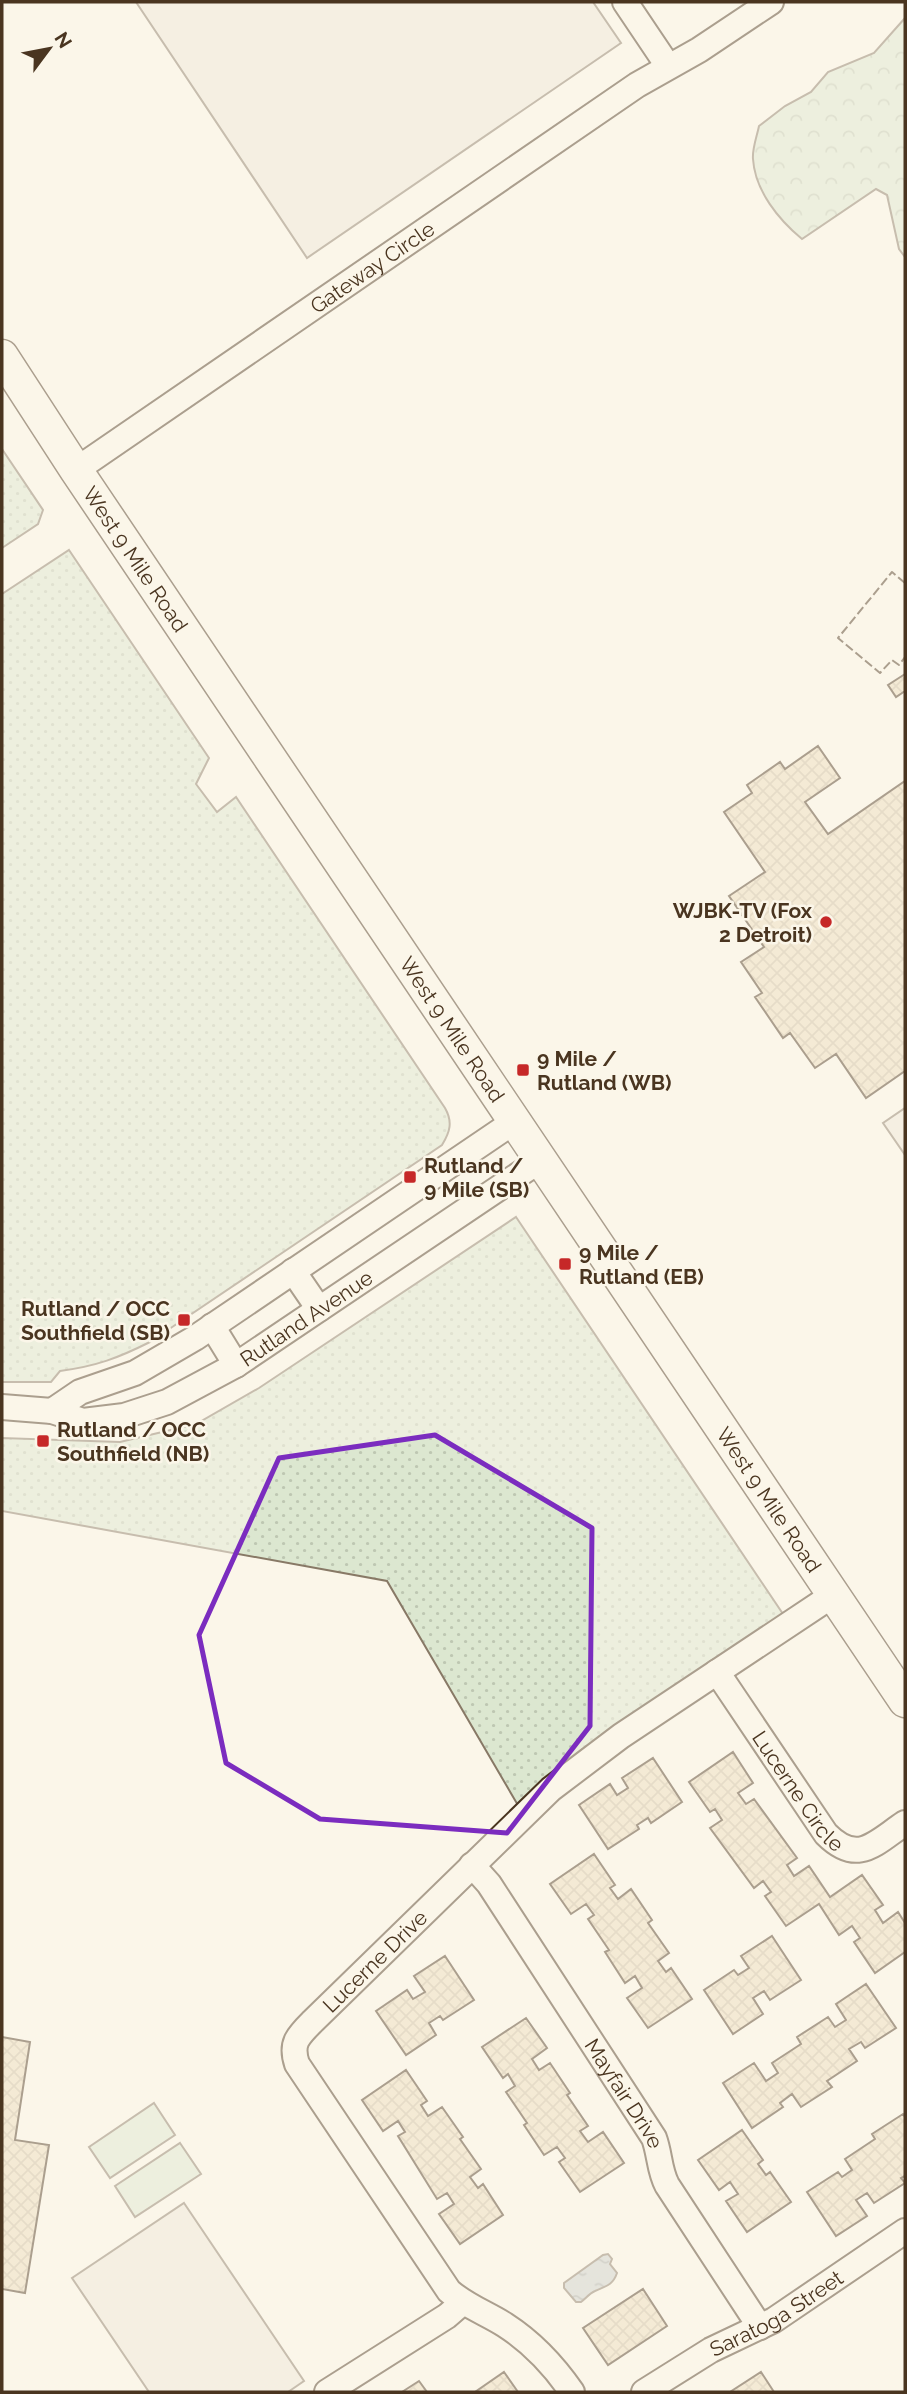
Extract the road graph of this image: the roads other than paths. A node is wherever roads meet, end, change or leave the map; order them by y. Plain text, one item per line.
1 (625, 2) edge
2 (771, 2) edge
3 (668, 66) junction
4 (2, 356) edge
5 (76, 470) junction
6 (515, 1121) junction
7 (542, 1159) junction
8 (293, 1272) junction
9 (319, 1310) junction
10 (212, 1326) junction
11 (236, 1365) junction
12 (2, 1407) edge
13 (52, 1410) junction
14 (834, 1595) junction
15 (717, 1672) junction
16 (905, 1701) edge
17 (905, 1823) edge
18 (472, 1865) junction
19 (905, 2231) edge
20 (462, 2303) junction
21 (760, 2328) junction
22 (327, 2392) edge
23 (572, 2392) edge
24 (644, 2392) edge

1 - 3 street
2 - 3 street, Gateway Circle
3 - 5 street, Gateway Circle
4 - 5 main road, West 9 Mile Road
5 - 6 main road, West 9 Mile Road
6 - 7 main road, West 9 Mile Road
6 - 8 street
7 - 9 street, Rutland Avenue
7 - 14 main road, West 9 Mile Road
8 - 9 street
8 - 10 street
9 - 11 street, Rutland Avenue
10 - 11 street
10 - 13 street
11 - 13 street, Rutland Avenue
12 - 13 street, Rutland Avenue
14 - 15 street, Lucerne Drive
14 - 16 main road, West 9 Mile Road
15 - 17 street, Lucerne Circle
15 - 18 street, Lucerne Drive
18 - 20 street, Lucerne Drive
18 - 21 street, Mayfair Drive
19 - 21 street, Saratoga Street
20 - 22 street
20 - 23 street
21 - 24 street, Saratoga Street

